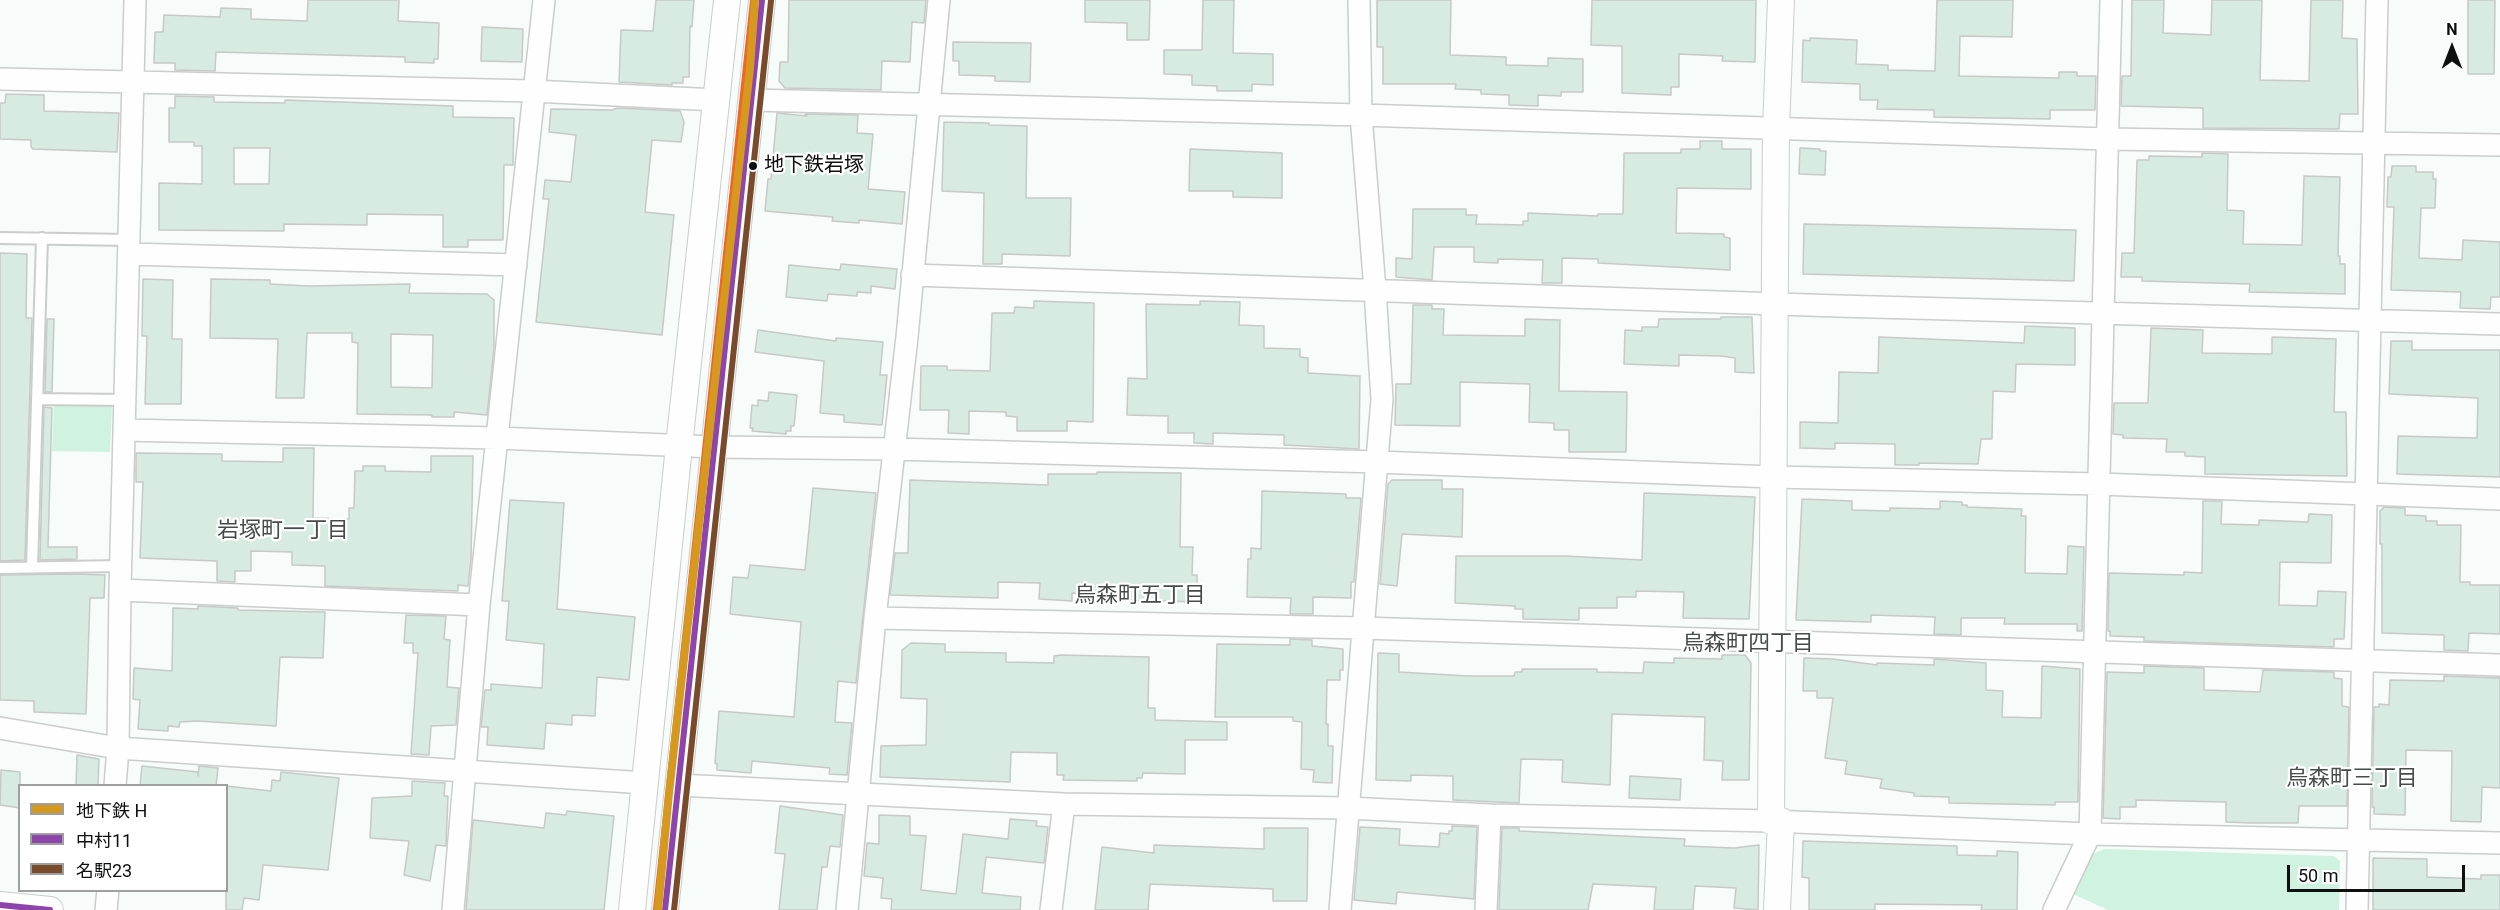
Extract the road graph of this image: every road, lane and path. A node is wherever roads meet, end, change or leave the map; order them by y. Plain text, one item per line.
1 (135, 0) edge
2 (544, 0) edge
3 (727, 0) edge
4 (762, 0) edge
5 (939, 0) edge
6 (1359, 0) edge
7 (1781, 0) edge
8 (2111, 0) edge
9 (2377, 0) edge
10 (0, 79) edge
11 (132, 83) junction
12 (534, 91) junction
13 (717, 100) junction
14 (751, 100) junction
15 (927, 104) junction
16 (1361, 115) junction
17 (1776, 129) junction
18 (2107, 139) junction
19 (2374, 142) junction
20 (2500, 145) edge
21 (0, 237) edge
22 (42, 238) junction
23 (130, 247) junction
24 (516, 265) junction
25 (912, 275) junction
26 (1375, 290) junction
27 (1775, 304) junction
28 (2103, 312) junction
29 (2370, 320) junction
30 (2500, 324) edge
31 (37, 399) junction
32 (125, 400) junction
33 (124, 429) junction
34 (497, 438) junction
35 (679, 446) junction
36 (714, 447) junction
37 (894, 449) junction
38 (1377, 462) junction
39 (1773, 477) junction
40 (2098, 484) junction
41 (2366, 494) junction
42 (2500, 499) edge
43 (121, 566) junction
44 (32, 567) junction
45 (0, 568) edge
46 (120, 590) junction
47 (479, 604) junction
48 (875, 618) junction
49 (1362, 628) junction
50 (1772, 642) junction
51 (2094, 653) junction
52 (2363, 660) junction
53 (2500, 665) edge
54 (0, 728) edge
55 (118, 748) junction
56 (466, 770) junction
57 (645, 783) junction
58 (116, 784) edge
59 (678, 785) junction
60 (859, 795) junction
61 (1064, 804) junction
62 (1348, 808) junction
63 (1490, 815) junction
64 (1776, 821) junction
65 (2090, 834) junction
66 (2359, 840) junction
67 (2500, 843) edge
68 (108, 892) edge
69 (0, 905) edge
70 (51, 910) edge
71 (106, 910) edge
72 (453, 910) edge
73 (632, 910) edge
74 (665, 910) edge
75 (847, 910) edge
76 (1051, 910) edge
77 (1340, 910) edge
78 (1486, 910) edge
79 (1777, 910) edge
80 (2054, 910) edge
81 (2357, 910) edge

1 - 11 street
2 - 12 street
3 - 13 street
4 - 14 street
5 - 15 street
6 - 16 street
7 - 17 street
8 - 18 street
9 - 19 street
10 - 11 street
11 - 12 street
11 - 23 street
12 - 13 street
12 - 24 street
13 - 35 street
14 - 15 street
14 - 36 street
15 - 16 street
15 - 25 street
16 - 17 street
16 - 26 street
17 - 18 street
17 - 27 street
18 - 19 street
18 - 28 street
19 - 20 street
19 - 29 street
21 - 22 lane
22 - 23 lane
22 - 31 lane
23 - 24 street
23 - 32 street
24 - 34 street
25 - 26 street
25 - 37 street
26 - 27 street
26 - 38 street
27 - 28 street
27 - 39 street
28 - 29 street
28 - 40 street
29 - 30 street
29 - 41 street
31 - 32 lane
31 - 44 lane
32 - 33 street
33 - 34 street
33 - 43 street
34 - 35 street
34 - 47 street
35 - 36 street
35 - 57 street
36 - 37 street
36 - 59 street
37 - 38 street
37 - 48 street
38 - 39 street
38 - 49 street
39 - 40 street
39 - 50 street
40 - 41 street
40 - 51 street
41 - 42 street
41 - 52 street
43 - 44 lane
43 - 46 street
44 - 45 lane
46 - 47 street
46 - 55 street
47 - 56 street
48 - 49 street
48 - 60 street
49 - 50 street
49 - 62 street
50 - 51 street
50 - 64 street
51 - 52 street
51 - 65 street
52 - 53 street
52 - 66 street
54 - 55 street
55 - 56 street
55 - 58 street
56 - 57 street
56 - 72 street
57 - 73 street
59 - 60 street
59 - 74 street
60 - 61 street
60 - 75 street
61 - 62 street
61 - 76 street
62 - 63 street
62 - 77 street
63 - 64 street
63 - 78 street
64 - 65 street
64 - 79 street
65 - 66 street
65 - 80 street
66 - 67 street
66 - 81 street
68 - 71 street
69 - 70 street

